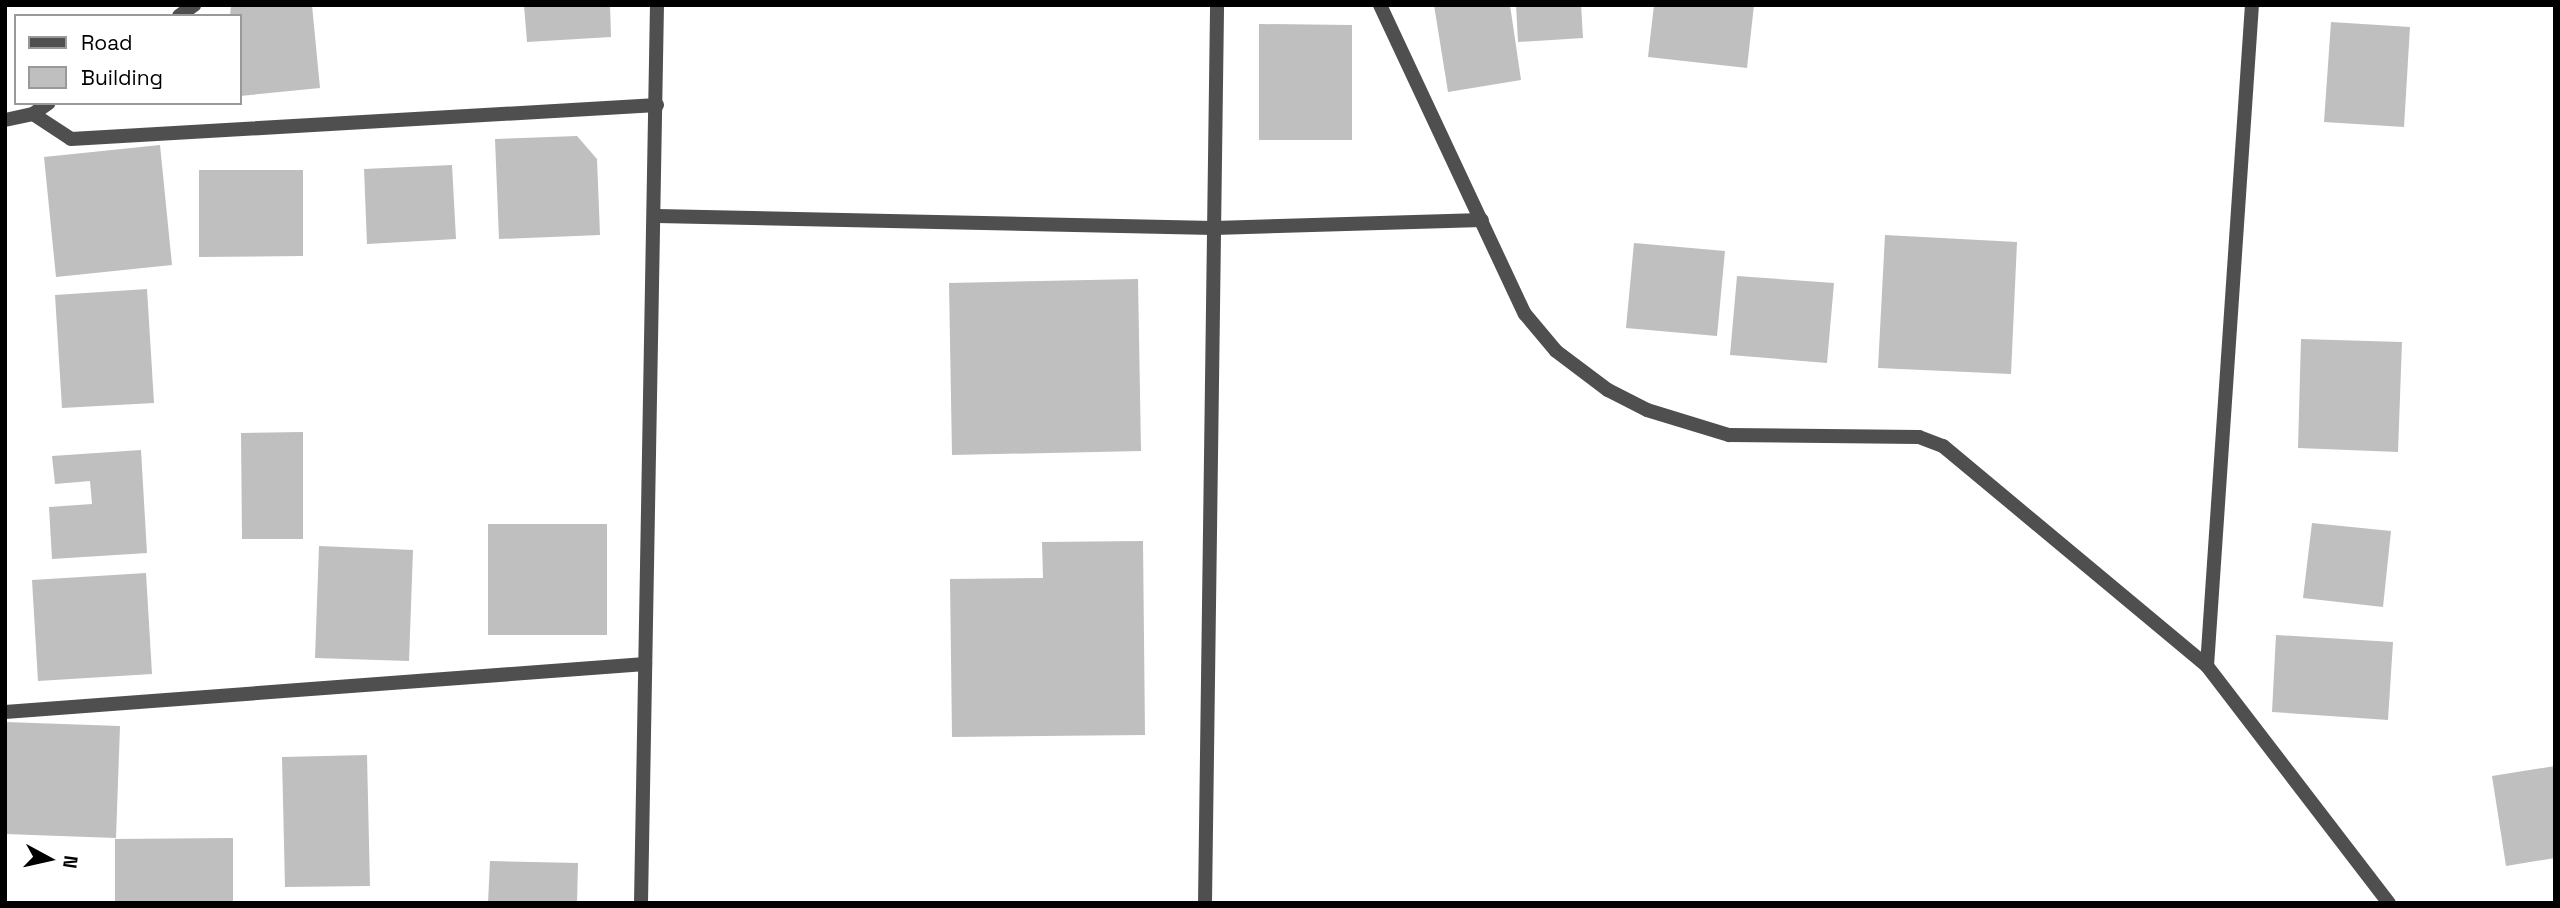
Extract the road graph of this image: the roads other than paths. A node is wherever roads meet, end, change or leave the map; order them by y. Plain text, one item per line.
1 (657, 5) edge
2 (1217, 5) edge
3 (1380, 5) edge
4 (2252, 5) edge
5 (46, 105) edge
6 (657, 105) junction
7 (33, 114) junction
8 (5, 120) edge
9 (657, 216) junction
10 (1482, 220) junction
11 (1214, 229) junction
12 (645, 664) junction
13 (2207, 666) junction
14 (5, 712) edge
15 (641, 903) edge
16 (1205, 903) edge
17 (2389, 903) edge

1 - 6 street
2 - 11 street
3 - 10 street
4 - 13 street
5 - 7 street
6 - 7 street
6 - 9 street
7 - 8 street
9 - 11 street
9 - 12 street
10 - 11 street
10 - 13 street
11 - 16 street
12 - 14 street
12 - 15 street
13 - 17 street

